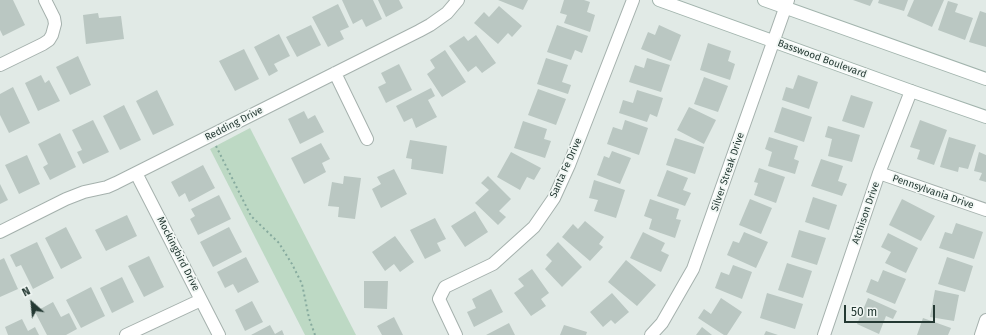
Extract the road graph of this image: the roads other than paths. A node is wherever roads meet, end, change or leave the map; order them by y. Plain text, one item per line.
1 (45, 0) edge
2 (458, 0) edge
3 (633, 0) edge
4 (658, 0) edge
5 (764, 0) edge
6 (787, 4) edge
7 (774, 42) junction
8 (0, 65) edge
9 (335, 73) junction
10 (986, 79) edge
11 (911, 91) junction
12 (986, 117) edge
13 (367, 139) dead end
14 (136, 173) junction
15 (880, 174) junction
16 (986, 210) edge
17 (0, 232) edge
18 (202, 300) junction
19 (986, 320) edge
20 (126, 335) edge
21 (219, 335) edge
22 (456, 335) edge
23 (651, 335) edge
24 (824, 335) edge
25 (981, 335) edge

1 - 8 street
2 - 9 street, Redding Drive
3 - 22 street, Santa Fe Drive
4 - 7 street, Basswood Boulevard
5 - 6 street
6 - 7 street, Silver Streak Drive
6 - 10 street
7 - 11 street, Basswood Boulevard
7 - 23 street, Silver Streak Drive
9 - 13 street
9 - 14 street, Redding Drive
11 - 12 street, Basswood Boulevard
11 - 15 street, Atchison Drive
14 - 17 street, Redding Drive
14 - 18 street, Mockingbird Drive
15 - 16 street, Pennsylvania Drive
15 - 24 street, Atchison Drive
18 - 20 street
18 - 21 street, Mockingbird Drive
19 - 25 street

